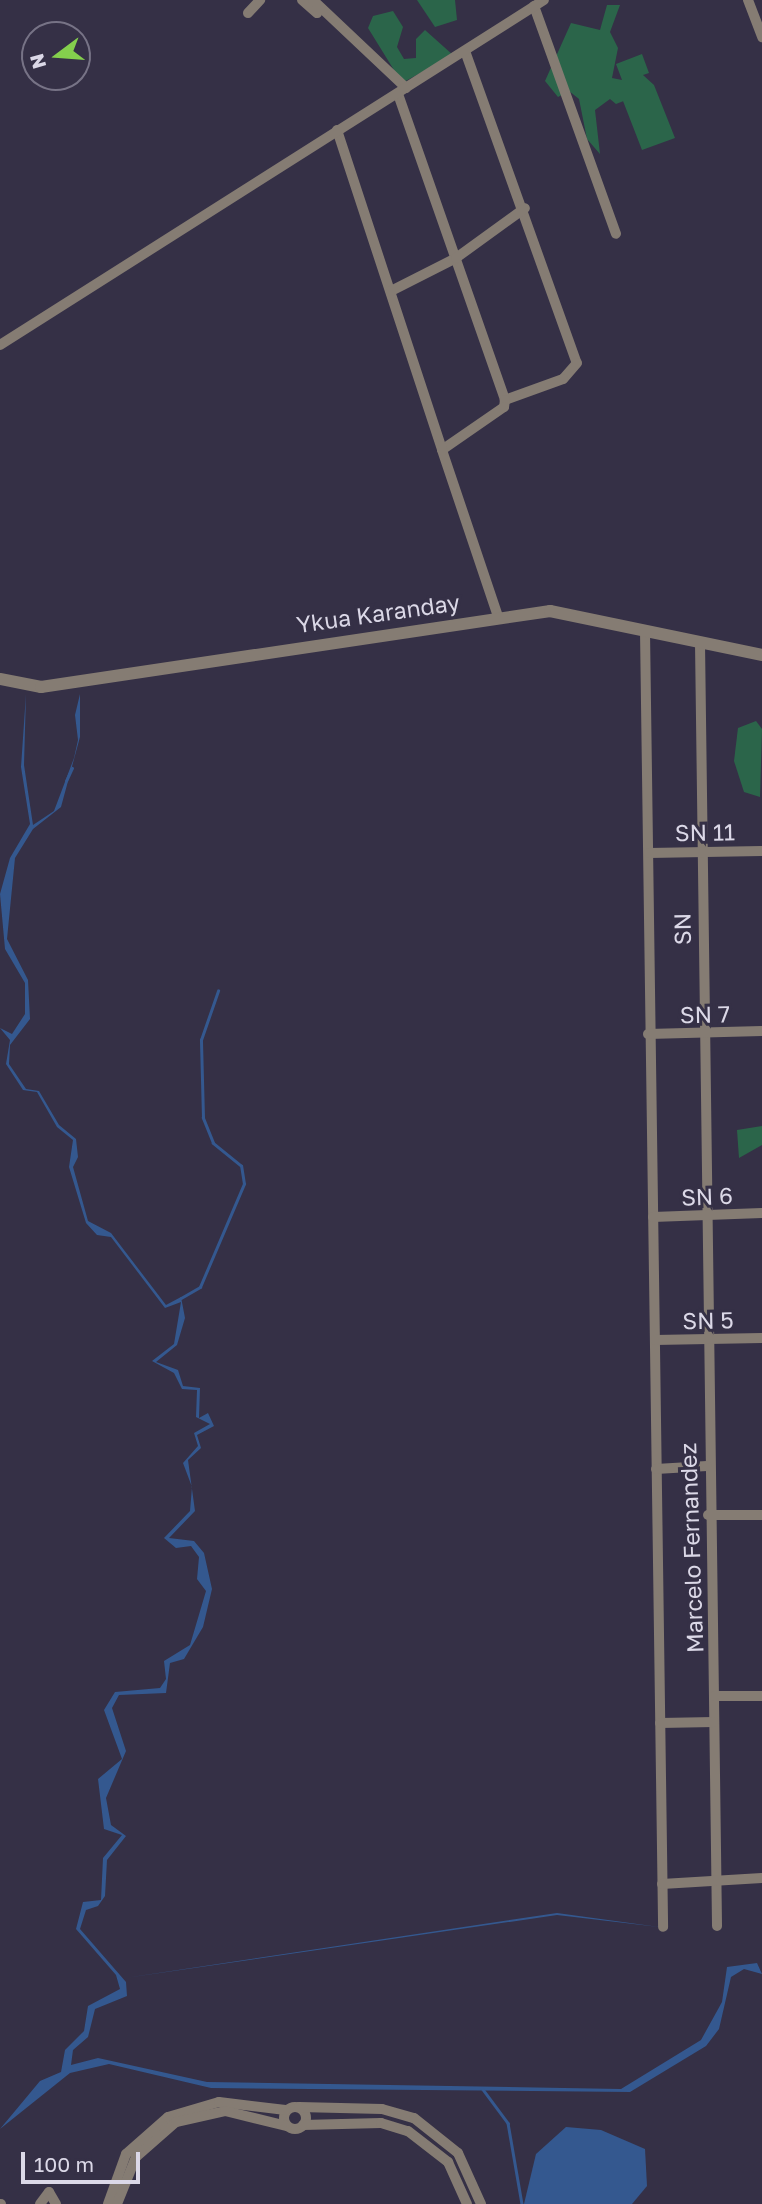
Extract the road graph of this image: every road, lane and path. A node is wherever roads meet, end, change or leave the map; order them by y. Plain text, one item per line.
1 (260, 0) edge
2 (302, 0) edge
3 (313, 0) edge
4 (544, 0) edge
5 (748, 0) edge
6 (534, 6) junction
7 (248, 13) dead end
8 (347, 31) junction
9 (762, 37) edge
10 (465, 51) junction
11 (402, 91) junction
12 (337, 130) junction
13 (525, 208) junction
14 (616, 234) dead end
15 (456, 258) junction
16 (391, 291) junction
17 (0, 345) edge
18 (505, 400) junction
19 (442, 450) junction
20 (498, 616) junction
21 (645, 631) junction
22 (700, 643) junction
23 (762, 655) edge
24 (0, 679) edge
25 (762, 850) edge
26 (700, 852) junction
27 (649, 853) junction
28 (762, 1031) edge
29 (648, 1034) junction
30 (703, 1034) junction
31 (762, 1213) edge
32 (705, 1215) junction
33 (653, 1217) junction
34 (762, 1338) edge
35 (655, 1340) junction
36 (707, 1340) junction
37 (707, 1466) junction
38 (656, 1469) junction
39 (708, 1515) junction
40 (762, 1516) edge
41 (714, 1696) junction
42 (762, 1696) edge
43 (714, 1722) junction
44 (660, 1723) junction
45 (762, 1878) edge
46 (717, 1881) junction
47 (662, 1884) junction
48 (717, 1926) dead end
49 (663, 1927) dead end
50 (299, 2107) junction
51 (286, 2110) junction
52 (303, 2125) junction
53 (287, 2126) junction
54 (40, 2200) edge
55 (30, 2204) edge
56 (56, 2204) edge
57 (108, 2204) edge
58 (117, 2204) edge
59 (467, 2204) edge
60 (481, 2204) edge

1 - 7 street
2 - 8 street
3 - 8 street
4 - 6 street
5 - 9 street
6 - 10 street
6 - 14 street
8 - 11 street
10 - 11 street
10 - 13 street
11 - 12 street
11 - 15 street
12 - 16 street
12 - 17 street
13 - 15 street
13 - 18 street
15 - 16 street
15 - 18 street
16 - 19 street
18 - 19 street
19 - 20 street
20 - 21 street, Ykua Karanday
20 - 24 street, Ykua Karanday
21 - 22 street, Ykua Karanday
21 - 27 street
22 - 23 street, Ykua Karanday
22 - 26 street, SN
25 - 26 street, SN 11
26 - 27 street, SN 11
26 - 30 street, SN
27 - 29 street
28 - 30 street, SN 7
29 - 30 street, SN 7
29 - 33 street
30 - 32 street, SN
31 - 32 street, SN 6
32 - 33 street, SN 6
32 - 36 street, Marcelo Fernandez
33 - 35 street
34 - 36 street, SN 5
35 - 36 street, SN 5
35 - 38 street
36 - 37 street, Marcelo Fernandez
37 - 38 street
37 - 39 street, Marcelo Fernandez
38 - 44 street
39 - 40 street
39 - 41 street, Marcelo Fernandez
41 - 42 street
41 - 43 street, Marcelo Fernandez
43 - 44 street
43 - 46 street, Marcelo Fernandez
44 - 47 street
45 - 46 street
46 - 47 street
46 - 48 street, Marcelo Fernandez
47 - 49 street
50 - 51 street
50 - 52 street
50 - 60 street
51 - 53 street
51 - 57 street
52 - 53 street
52 - 59 street
53 - 58 street
54 - 55 street
54 - 56 street

